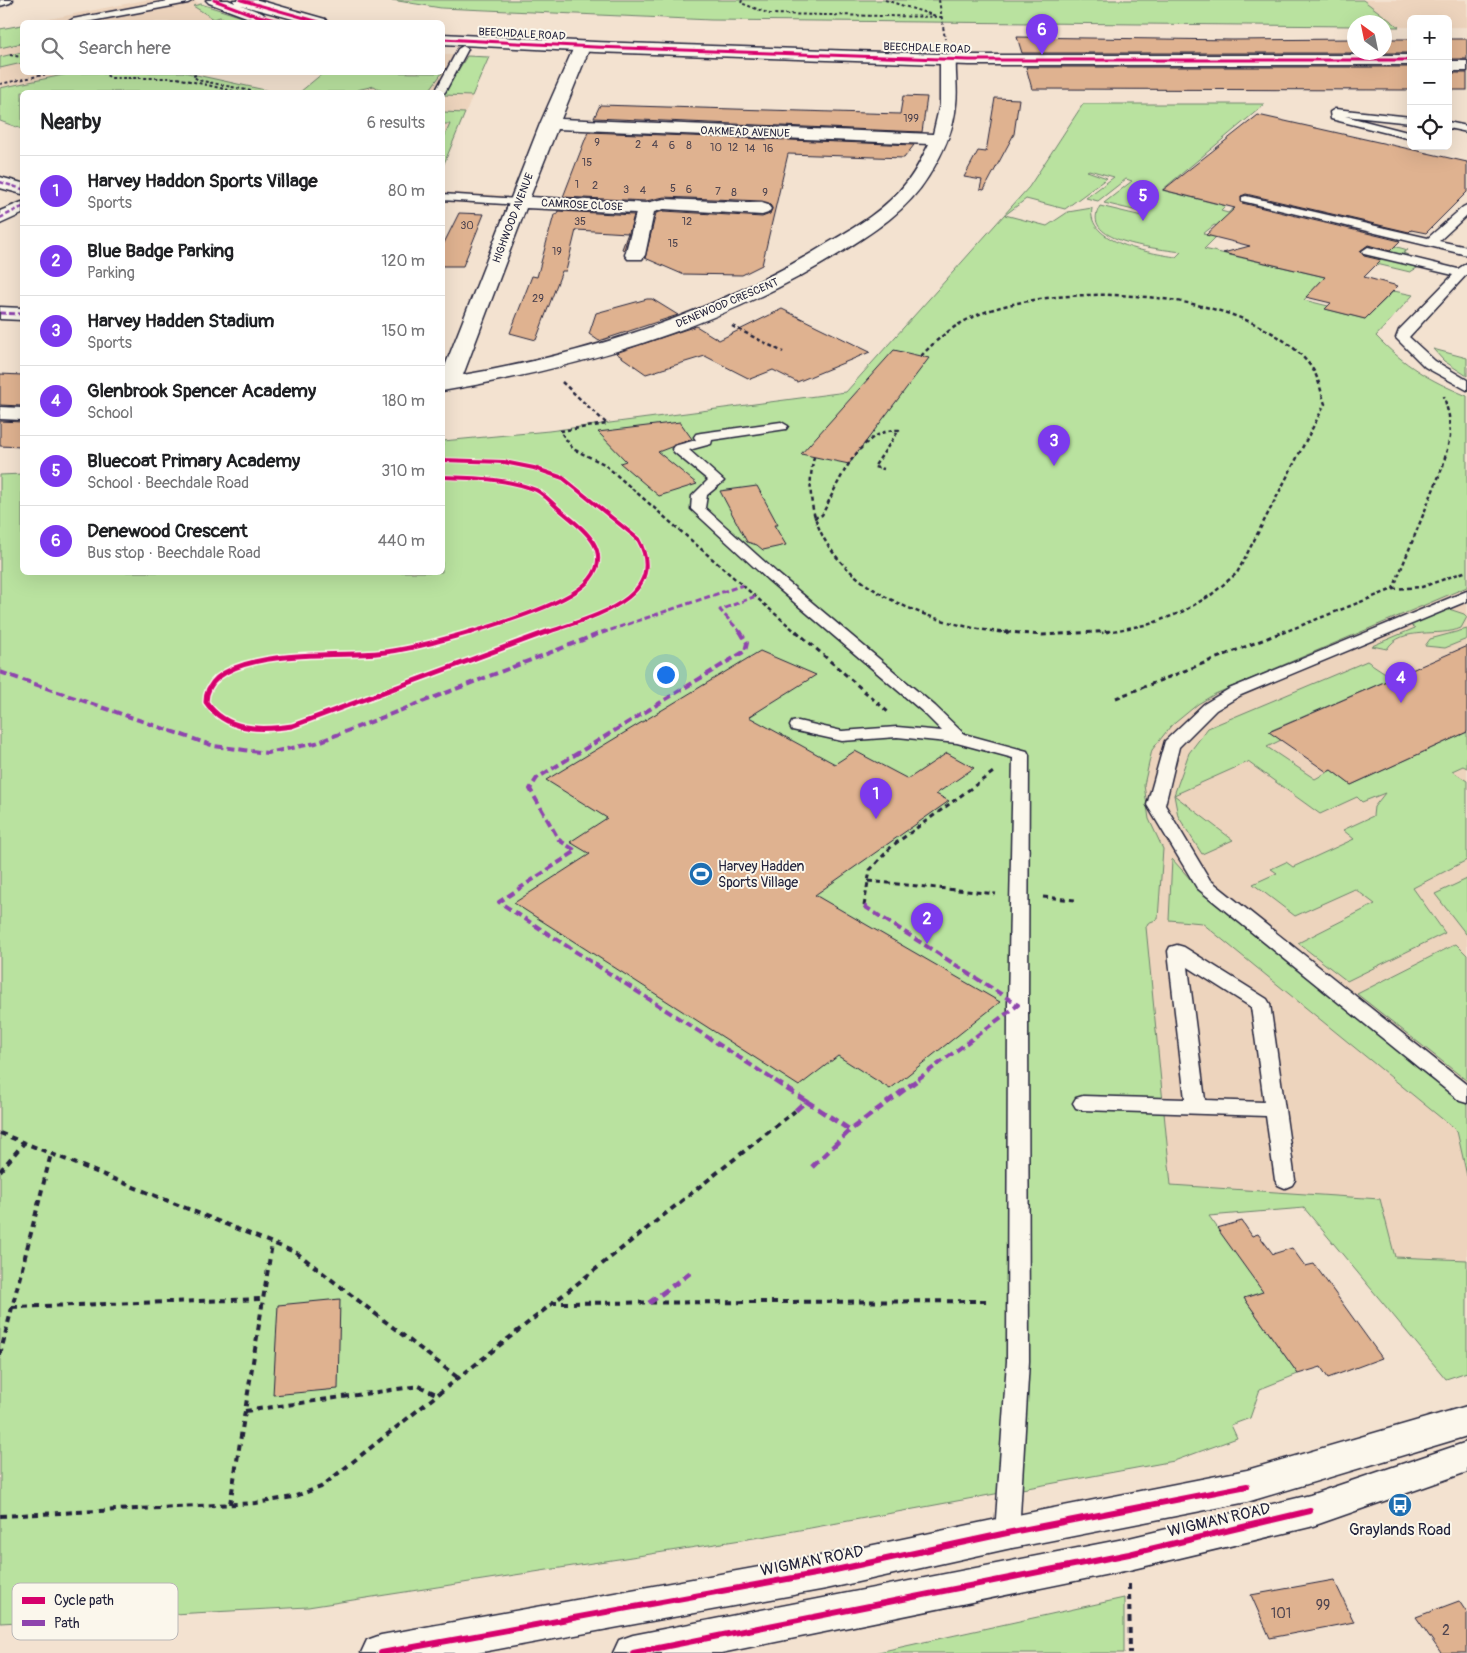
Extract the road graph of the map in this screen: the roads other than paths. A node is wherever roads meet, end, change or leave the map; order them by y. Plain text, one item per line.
1 (5, 0) edge
2 (188, 0) edge
3 (214, 0) edge
4 (241, 0) edge
5 (0, 1) edge
6 (128, 12) junction
7 (84, 20) edge
8 (140, 20) edge
9 (275, 20) edge
10 (312, 20) edge
11 (445, 39) edge
12 (445, 47) edge
13 (463, 49) junction
14 (580, 50) junction
15 (1407, 60) edge
16 (1452, 61) edge
17 (1467, 61) edge
18 (948, 62) junction
19 (1407, 66) edge
20 (1452, 66) edge
21 (1467, 66) edge
22 (441, 90) edge
23 (1407, 120) edge
24 (550, 124) junction
25 (1452, 126) edge
26 (1467, 129) edge
27 (1452, 131) edge
28 (1407, 135) edge
29 (940, 139) junction
30 (0, 182) edge
31 (20, 188) edge
32 (445, 197) edge
33 (1246, 199) dead end
34 (519, 202) junction
35 (20, 208) edge
36 (646, 208) junction
37 (762, 209) dead end
38 (1467, 209) edge
39 (0, 218) edge
40 (1431, 242) junction
41 (1368, 251) dead end
42 (1467, 251) edge
43 (635, 255) dead end
44 (1463, 270) edge
45 (0, 313) edge
46 (20, 314) edge
47 (446, 384) edge
48 (1467, 386) edge
49 (0, 413) edge
50 (20, 414) edge
51 (780, 426) dead end
52 (1462, 602) edge
53 (798, 726) dead end
54 (958, 738) junction
55 (1467, 1096) edge
56 (1083, 1103) dead end
57 (1196, 1106) junction
58 (1274, 1109) junction
59 (1285, 1180) dead end
60 (1467, 1421) edge
61 (1467, 1457) edge
62 (1007, 1533) junction
63 (1023, 1575) junction
64 (381, 1653) edge
65 (633, 1653) edge

1 - 5 street
2 - 6 lane
3 - 9 street
4 - 10 street
6 - 7 lane
6 - 8 lane
11 - 14 street, BEECHDALE ROAD
12 - 13 street, BEECHDALE ROAD
13 - 14 street, BEECHDALE ROAD
13 - 22 lane
14 - 18 street, BEECHDALE ROAD
14 - 24 street, HIGHWOOD AVENUE
15 - 18 street, BEECHDALE ROAD
16 - 17 street
18 - 19 street, BEECHDALE ROAD
18 - 29 street, DENEWOOD CRESCENT
20 - 21 street
23 - 28 lane
24 - 29 street, OAKMEAD AVENUE
24 - 34 street, HIGHWOOD AVENUE
25 - 26 lane
26 - 27 lane
29 - 47 street, DENEWOOD CRESCENT
30 - 31 street
32 - 34 lane
33 - 40 lane
34 - 36 street, CAMROSE CLOSE
34 - 47 street, HIGHWOOD AVENUE
35 - 39 street
36 - 37 street, CAMROSE CLOSE
36 - 43 street
38 - 40 lane
40 - 42 lane
41 - 44 lane
44 - 48 lane
45 - 46 street
49 - 50 street
51 - 54 lane
52 - 55 lane
53 - 54 lane
54 - 62 lane
56 - 57 lane
57 - 58 lane
57 - 58 lane
58 - 59 lane
60 - 62 street, WIGMAN ROAD
61 - 63 street, WIGMAN ROAD
62 - 63 street
62 - 64 street, WIGMAN ROAD
63 - 65 street, WIGMAN ROAD

